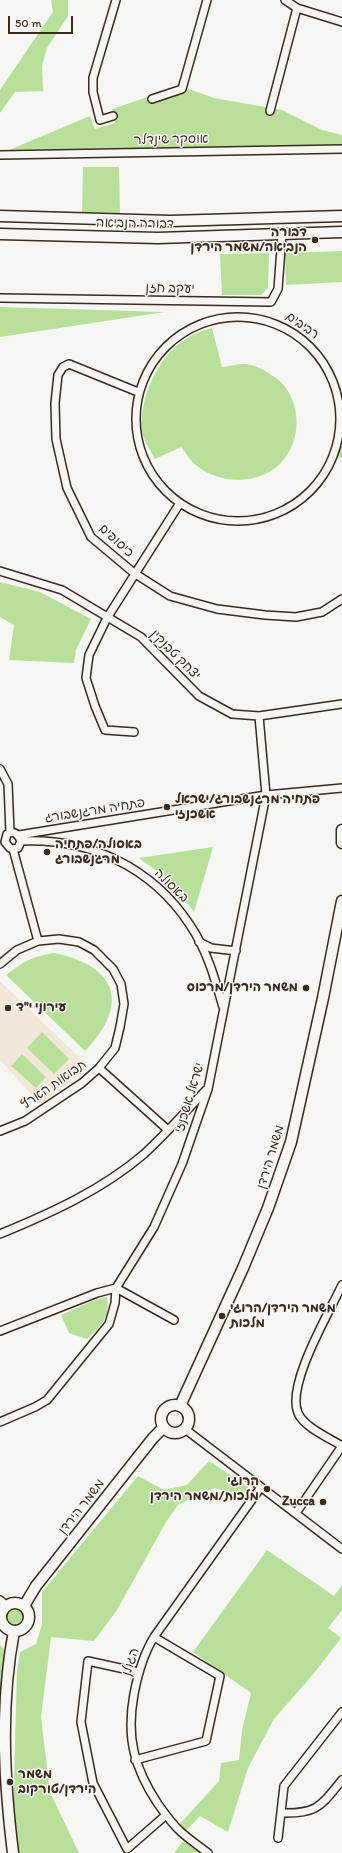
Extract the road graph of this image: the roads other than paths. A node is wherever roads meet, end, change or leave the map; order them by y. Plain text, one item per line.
1 (116, 0) edge
2 (207, 0) edge
3 (285, 0) edge
4 (297, 8) junction
5 (342, 22) edge
6 (152, 99) dead end
7 (270, 110) dead end
8 (113, 116) dead end
9 (342, 149) edge
10 (0, 155) edge
11 (0, 216) edge
12 (342, 216) edge
13 (342, 232) edge
14 (0, 234) edge
15 (282, 235) junction
16 (0, 298) edge
17 (138, 392) junction
18 (341, 401) edge
19 (180, 503) junction
20 (0, 571) edge
21 (134, 573) junction
22 (342, 599) edge
23 (107, 618) junction
24 (342, 704) edge
25 (259, 716) junction
26 (134, 732) dead end
27 (0, 770) edge
28 (342, 788) edge
29 (266, 795) junction
30 (342, 830) edge
31 (5, 836) edge
32 (20, 838) junction
33 (342, 842) edge
34 (6, 847) edge
35 (342, 901) edge
36 (38, 941) junction
37 (199, 942) junction
38 (236, 951) junction
39 (0, 964) edge
40 (224, 1009) junction
41 (99, 1068) junction
42 (208, 1089) junction
43 (168, 1130) junction
44 (0, 1131) edge
45 (0, 1234) edge
46 (342, 1285) edge
47 (116, 1288) junction
48 (174, 1320) dead end
49 (0, 1331) edge
50 (180, 1406) junction
51 (0, 1422) edge
52 (164, 1427) junction
53 (185, 1429) junction
54 (342, 1446) edge
55 (262, 1487) junction
56 (296, 1513) junction
57 (342, 1549) edge
58 (4, 1603) edge
59 (24, 1606) junction
60 (1, 1620) edge
61 (14, 1631) junction
62 (154, 1637) junction
63 (138, 1672) junction
64 (342, 1712) edge
65 (135, 1760) junction
66 (342, 1780) edge
67 (281, 1813) junction
68 (166, 1815) junction
69 (278, 1838) dead end
70 (130, 1851) edge
71 (13, 1853) edge
72 (208, 1853) edge

1 - 8 street
2 - 6 street
3 - 4 street
4 - 5 street
4 - 7 street
9 - 10 street, אוסקר שינדלר
11 - 12 street, דבורה הנביאה
13 - 15 street, דבורה הנביאה
14 - 15 street, דבורה הנביאה
15 - 16 street, יעקב חזן
17 - 18 street, רביבים
17 - 19 street, רביבים
17 - 21 street, כיסופים
18 - 19 street, רביבים
19 - 21 street
20 - 23 street, יצחק טבנקין
21 - 22 street, כיסופים
21 - 23 street
23 - 25 street, יצחק טבנקין
23 - 26 street
24 - 25 street, יצחק טבנקין
25 - 29 street, ישראל אשכנזי
27 - 31 street
28 - 29 street, פתחיה מרגנשבורג
29 - 32 street, פתחיה מרגנשבורג
29 - 38 street, ישראל אשכנזי
30 - 33 street
31 - 32 street
31 - 34 street
32 - 34 street
32 - 37 street, באסולה
34 - 36 street
35 - 50 street, משמר הירדן
36 - 39 street, תבואות הארץ
36 - 41 street, תבואות הארץ
37 - 38 street
37 - 40 street, באסולה
38 - 40 street, ישראל אשכנזי
40 - 42 street, ישראל אשכנזי
41 - 43 street
41 - 44 street, תבואות הארץ
42 - 43 street
42 - 47 street, ישראל אשכנזי
43 - 45 street
46 - 54 street
47 - 48 street
47 - 49 street
47 - 51 street, ישראל אשכנזי
50 - 52 street
50 - 53 street
52 - 53 street
52 - 59 street, משמר הירדן
53 - 55 street
54 - 56 street
55 - 56 street
55 - 62 street, הגולן
56 - 57 street
58 - 59 street
58 - 60 street
59 - 61 street
60 - 61 street
61 - 71 street
62 - 63 street, הגולן
62 - 65 street
63 - 65 street, הגולן
63 - 70 street
64 - 67 street
65 - 68 street, הגולן
66 - 67 street
67 - 69 street
68 - 70 street
68 - 72 street, הגולן

